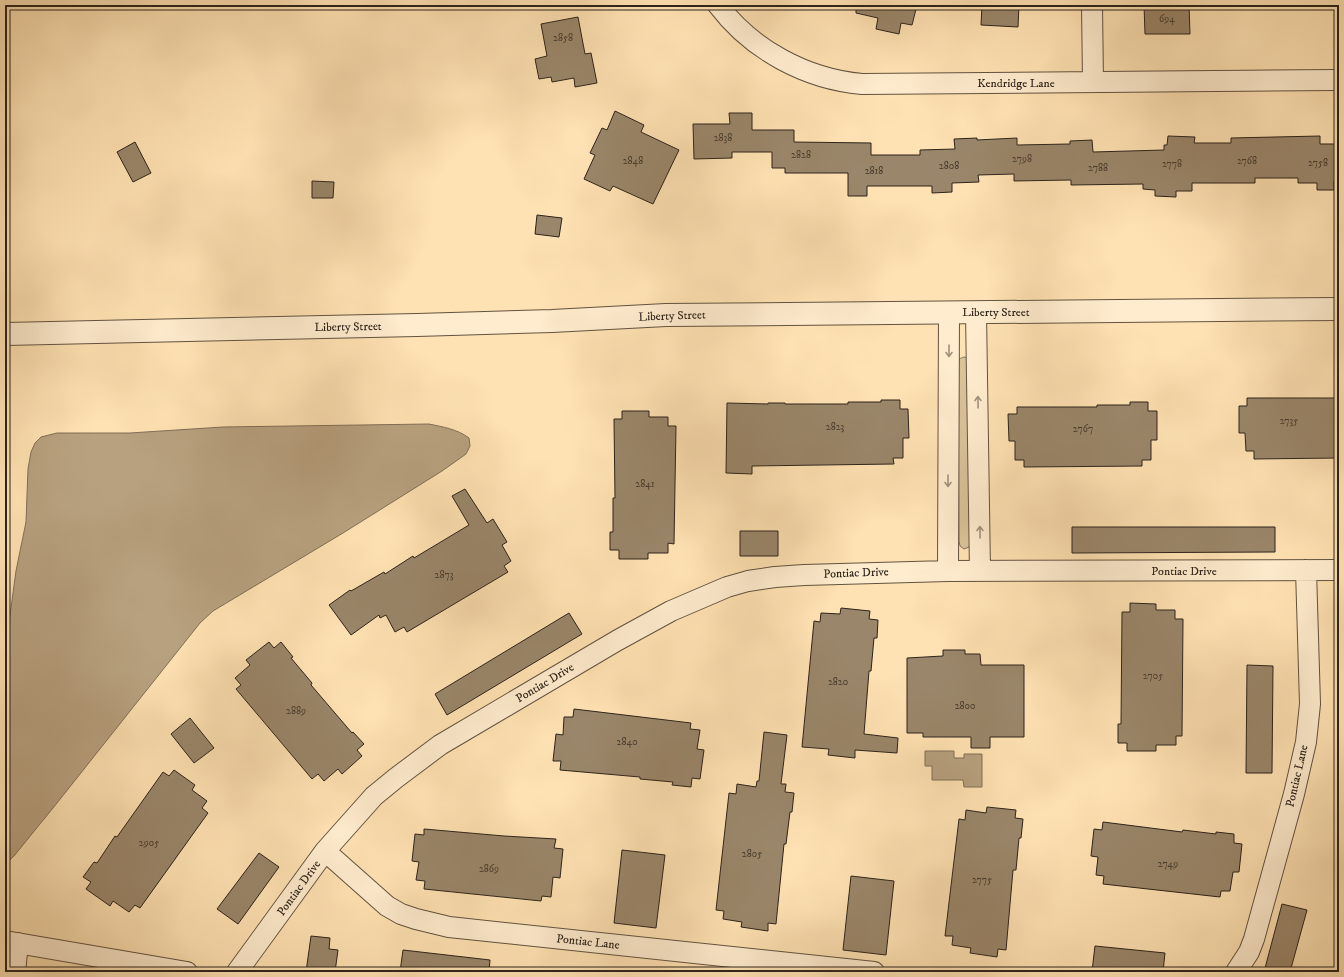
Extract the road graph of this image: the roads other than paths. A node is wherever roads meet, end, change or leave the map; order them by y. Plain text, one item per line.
1 (718, 5) edge
2 (1092, 5) edge
3 (1339, 80) edge
4 (1093, 82) junction
5 (1339, 310) edge
6 (949, 312) junction
7 (976, 312) junction
8 (5, 334) edge
9 (1306, 570) junction
10 (1339, 570) edge
11 (948, 571) junction
12 (980, 571) junction
13 (326, 851) junction
14 (12, 942) edge
15 (15, 972) edge
16 (187, 972) edge
17 (238, 972) edge
18 (874, 972) edge
19 (1236, 972) edge

1 - 4 street, Kendridge Lane
2 - 4 street
3 - 4 street, Kendridge Lane
5 - 7 street, Liberty Street
6 - 7 street, Liberty Street
6 - 8 street, Liberty Street
6 -> 11 street
12 -> 7 street
9 - 10 street, Pontiac Drive
9 - 12 street, Pontiac Drive
9 - 19 street, Pontiac Lane
11 - 12 street, Pontiac Drive
11 - 13 street, Pontiac Drive
13 - 17 street, Pontiac Drive
13 - 18 street, Pontiac Lane
14 - 15 street
14 - 16 street

